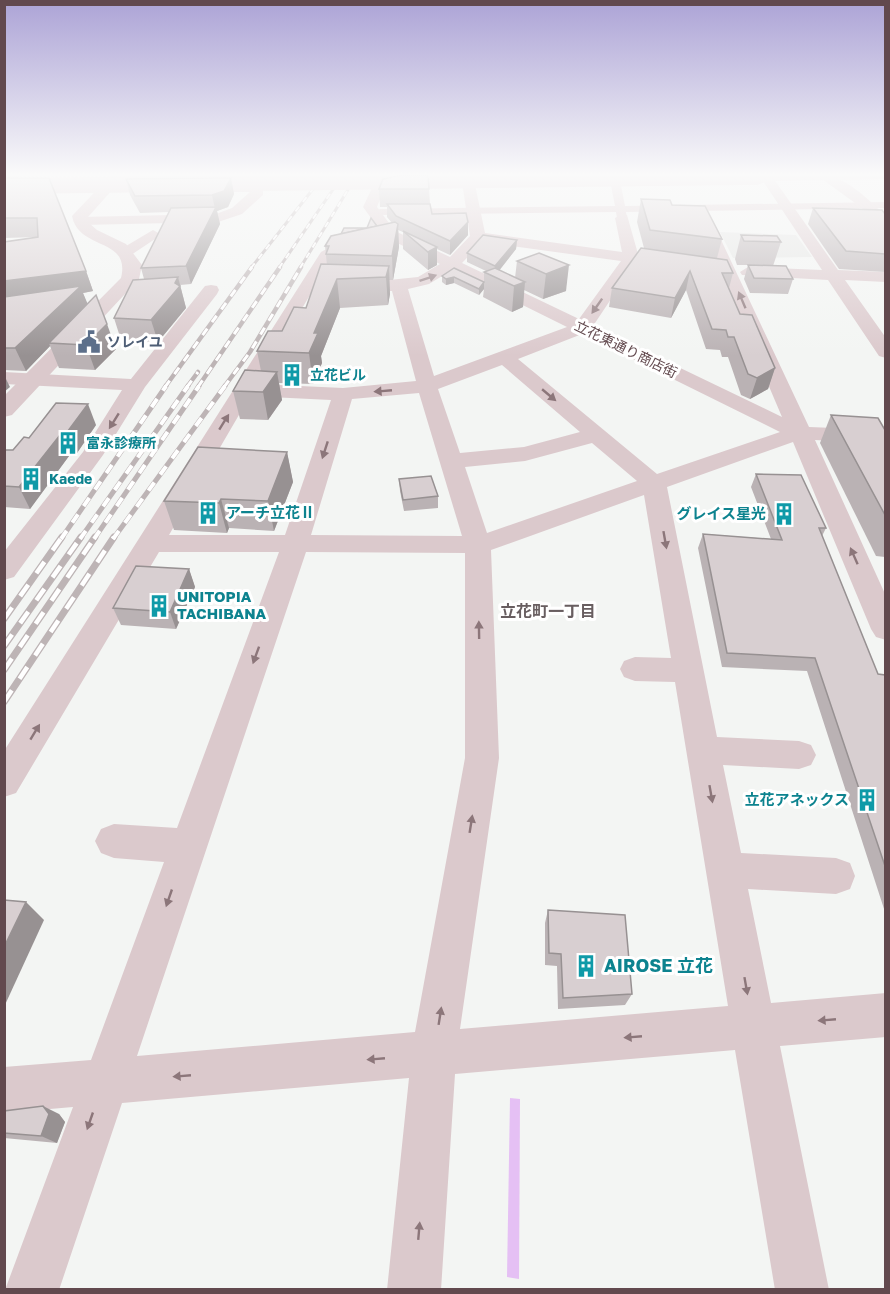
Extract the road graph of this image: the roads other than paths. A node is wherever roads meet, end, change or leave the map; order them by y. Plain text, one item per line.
1 (97, 235) edge
2 (151, 235) edge
3 (392, 235) edge
4 (626, 235) edge
5 (708, 235) edge
6 (806, 235) edge
7 (478, 237) joint
8 (396, 238) junction
9 (126, 252) junction
10 (631, 258) junction
11 (664, 263) edge
12 (453, 265) junction
13 (719, 270) junction
14 (833, 276) junction
15 (885, 278) edge
16 (364, 286) edge
17 (399, 286) junction
18 (184, 291) edge
19 (140, 293) edge
20 (118, 295) junction
21 (85, 300) edge
22 (582, 328) junction
23 (885, 352) edge
24 (504, 357) junction
25 (4, 378) edge
26 (34, 380) junction
27 (136, 386) junction
28 (427, 386) junction
29 (244, 390) junction
30 (343, 394) junction
31 (4, 410) edge
32 (799, 433) junction
33 (596, 435) junction
34 (885, 437) edge
35 (451, 461) junction
36 (654, 484) junction
37 (150, 543) junction
38 (296, 543) junction
39 (478, 545) junction
40 (14, 547) edge
41 (4, 571) edge
42 (879, 599) edge
43 (885, 629) edge
44 (635, 669) dead end
45 (689, 670) junction
46 (703, 750) junction
47 (799, 755) dead end
48 (4, 782) edge
49 (114, 841) dead end
50 (187, 846) junction
51 (725, 870) junction
52 (836, 876) dead end
53 (885, 1015) edge
54 (754, 1027) junction
55 (434, 1054) junction
56 (103, 1082) junction
57 (4, 1090) edge
58 (32, 1290) edge
59 (414, 1290) edge
60 (802, 1290) edge

1 - 9 street
2 - 9 street
3 - 8 street
4 - 10 street
5 - 13 street
6 - 14 street
7 - 10 street
7 - 12 street
8 - 12 street, 立花東通り商店街
8 - 29 street
9 - 20 street
10 - 11 street
10 -> 22 street
17 -> 12 street
12 - 22 street, 立花東通り商店街
13 - 14 street
32 -> 13 street
14 - 15 street
14 - 23 street
16 - 17 street
17 - 28 street
18 - 27 street
19 - 20 street
20 - 21 street
20 - 26 street
22 - 24 street
22 - 32 street, 立花東通り商店街
24 - 28 street
24 -> 33 street
25 - 26 street
26 - 27 street
26 - 31 street
27 -> 40 street
28 -> 30 street
28 - 35 street
29 - 30 street
37 -> 29 street
30 -> 38 street
32 - 34 street
32 - 36 street
42 -> 32 street
33 - 35 street
33 - 36 street
35 - 39 street
36 - 39 street
36 -> 45 street
37 - 38 street
48 -> 37 street
38 - 39 street
38 -> 50 street
55 -> 39 street
40 - 41 street
42 - 43 street
44 - 45 street
45 - 46 street
46 - 47 street
46 -> 51 street
49 - 50 street
50 -> 56 street
51 - 52 street
51 -> 54 street
53 -> 54 street
54 -> 55 street
54 - 60 street
55 -> 56 street
59 -> 55 street
56 - 57 street
56 -> 58 street

